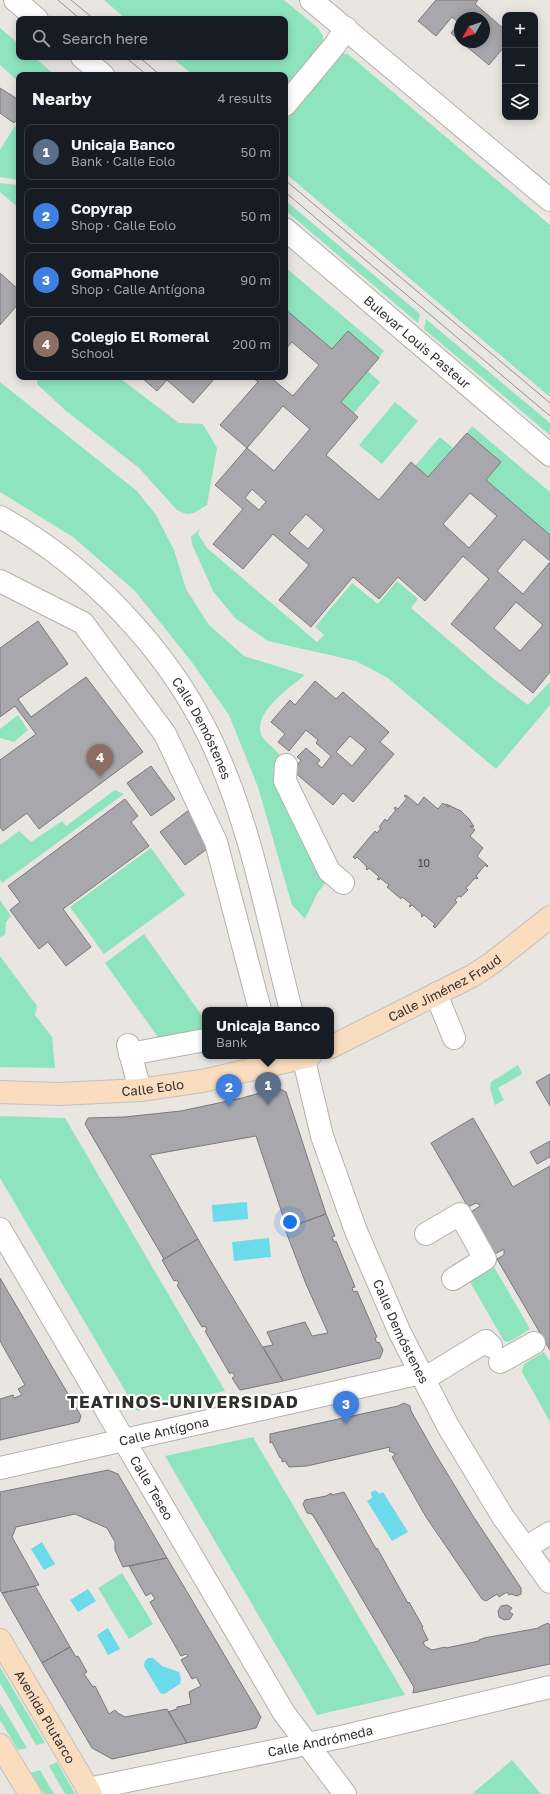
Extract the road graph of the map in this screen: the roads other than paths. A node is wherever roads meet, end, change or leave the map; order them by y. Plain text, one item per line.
1 (15, 0) edge
2 (311, 0) edge
3 (34, 16) edge
4 (346, 28) junction
5 (86, 60) edge
6 (100, 72) edge
7 (288, 101) edge
8 (550, 200) edge
9 (288, 232) edge
10 (550, 455) edge
11 (0, 518) edge
12 (0, 581) edge
13 (286, 766) dead end
14 (343, 883) dead end
15 (550, 917) edge
16 (436, 994) junction
17 (259, 1007) edge
18 (290, 1007) edge
19 (454, 1038) dead end
20 (202, 1040) edge
21 (334, 1045) edge
22 (296, 1059) edge
23 (305, 1059) edge
24 (140, 1090) junction
25 (0, 1092) edge
26 (0, 1230) edge
27 (426, 1234) dead end
28 (452, 1279) dead end
29 (534, 1343) dead end
30 (422, 1376) junction
31 (123, 1439) junction
32 (0, 1468) edge
33 (550, 1533) edge
34 (525, 1548) junction
35 (550, 1582) edge
36 (0, 1640) edge
37 (550, 1687) edge
38 (307, 1744) junction
39 (0, 1745) edge
40 (90, 1792) edge
41 (30, 1794) edge
42 (345, 1794) edge

1 - 3 street
2 - 4 street
4 - 7 street
4 - 8 street
5 - 6 street
9 - 10 street, Bulevar Louis Pasteur
11 - 18 street, Calle Demóstenes
12 - 17 street
13 - 14 street
15 - 16 main road, Calle Jiménez Fraud
16 - 19 street
16 - 21 main road, Calle Jiménez Fraud
20 - 24 street
22 - 24 main road, Calle Eolo
23 - 30 street, Calle Demóstenes
24 - 25 main road, Calle Eolo
26 - 31 street, Calle Teseo
27 - 28 street
29 - 30 street, Calle Antígona
30 - 31 street, Calle Antígona
30 - 34 street, Calle Demóstenes
31 - 32 street, Calle Antígona
31 - 38 street, Calle Teseo
33 - 34 street
34 - 35 street, Calle Demóstenes
36 - 40 main road, Avenida Plutarco
37 - 38 street, Calle Andrómeda
38 - 40 street, Calle Andrómeda
38 - 42 street, Calle Teseo
39 - 41 main road

